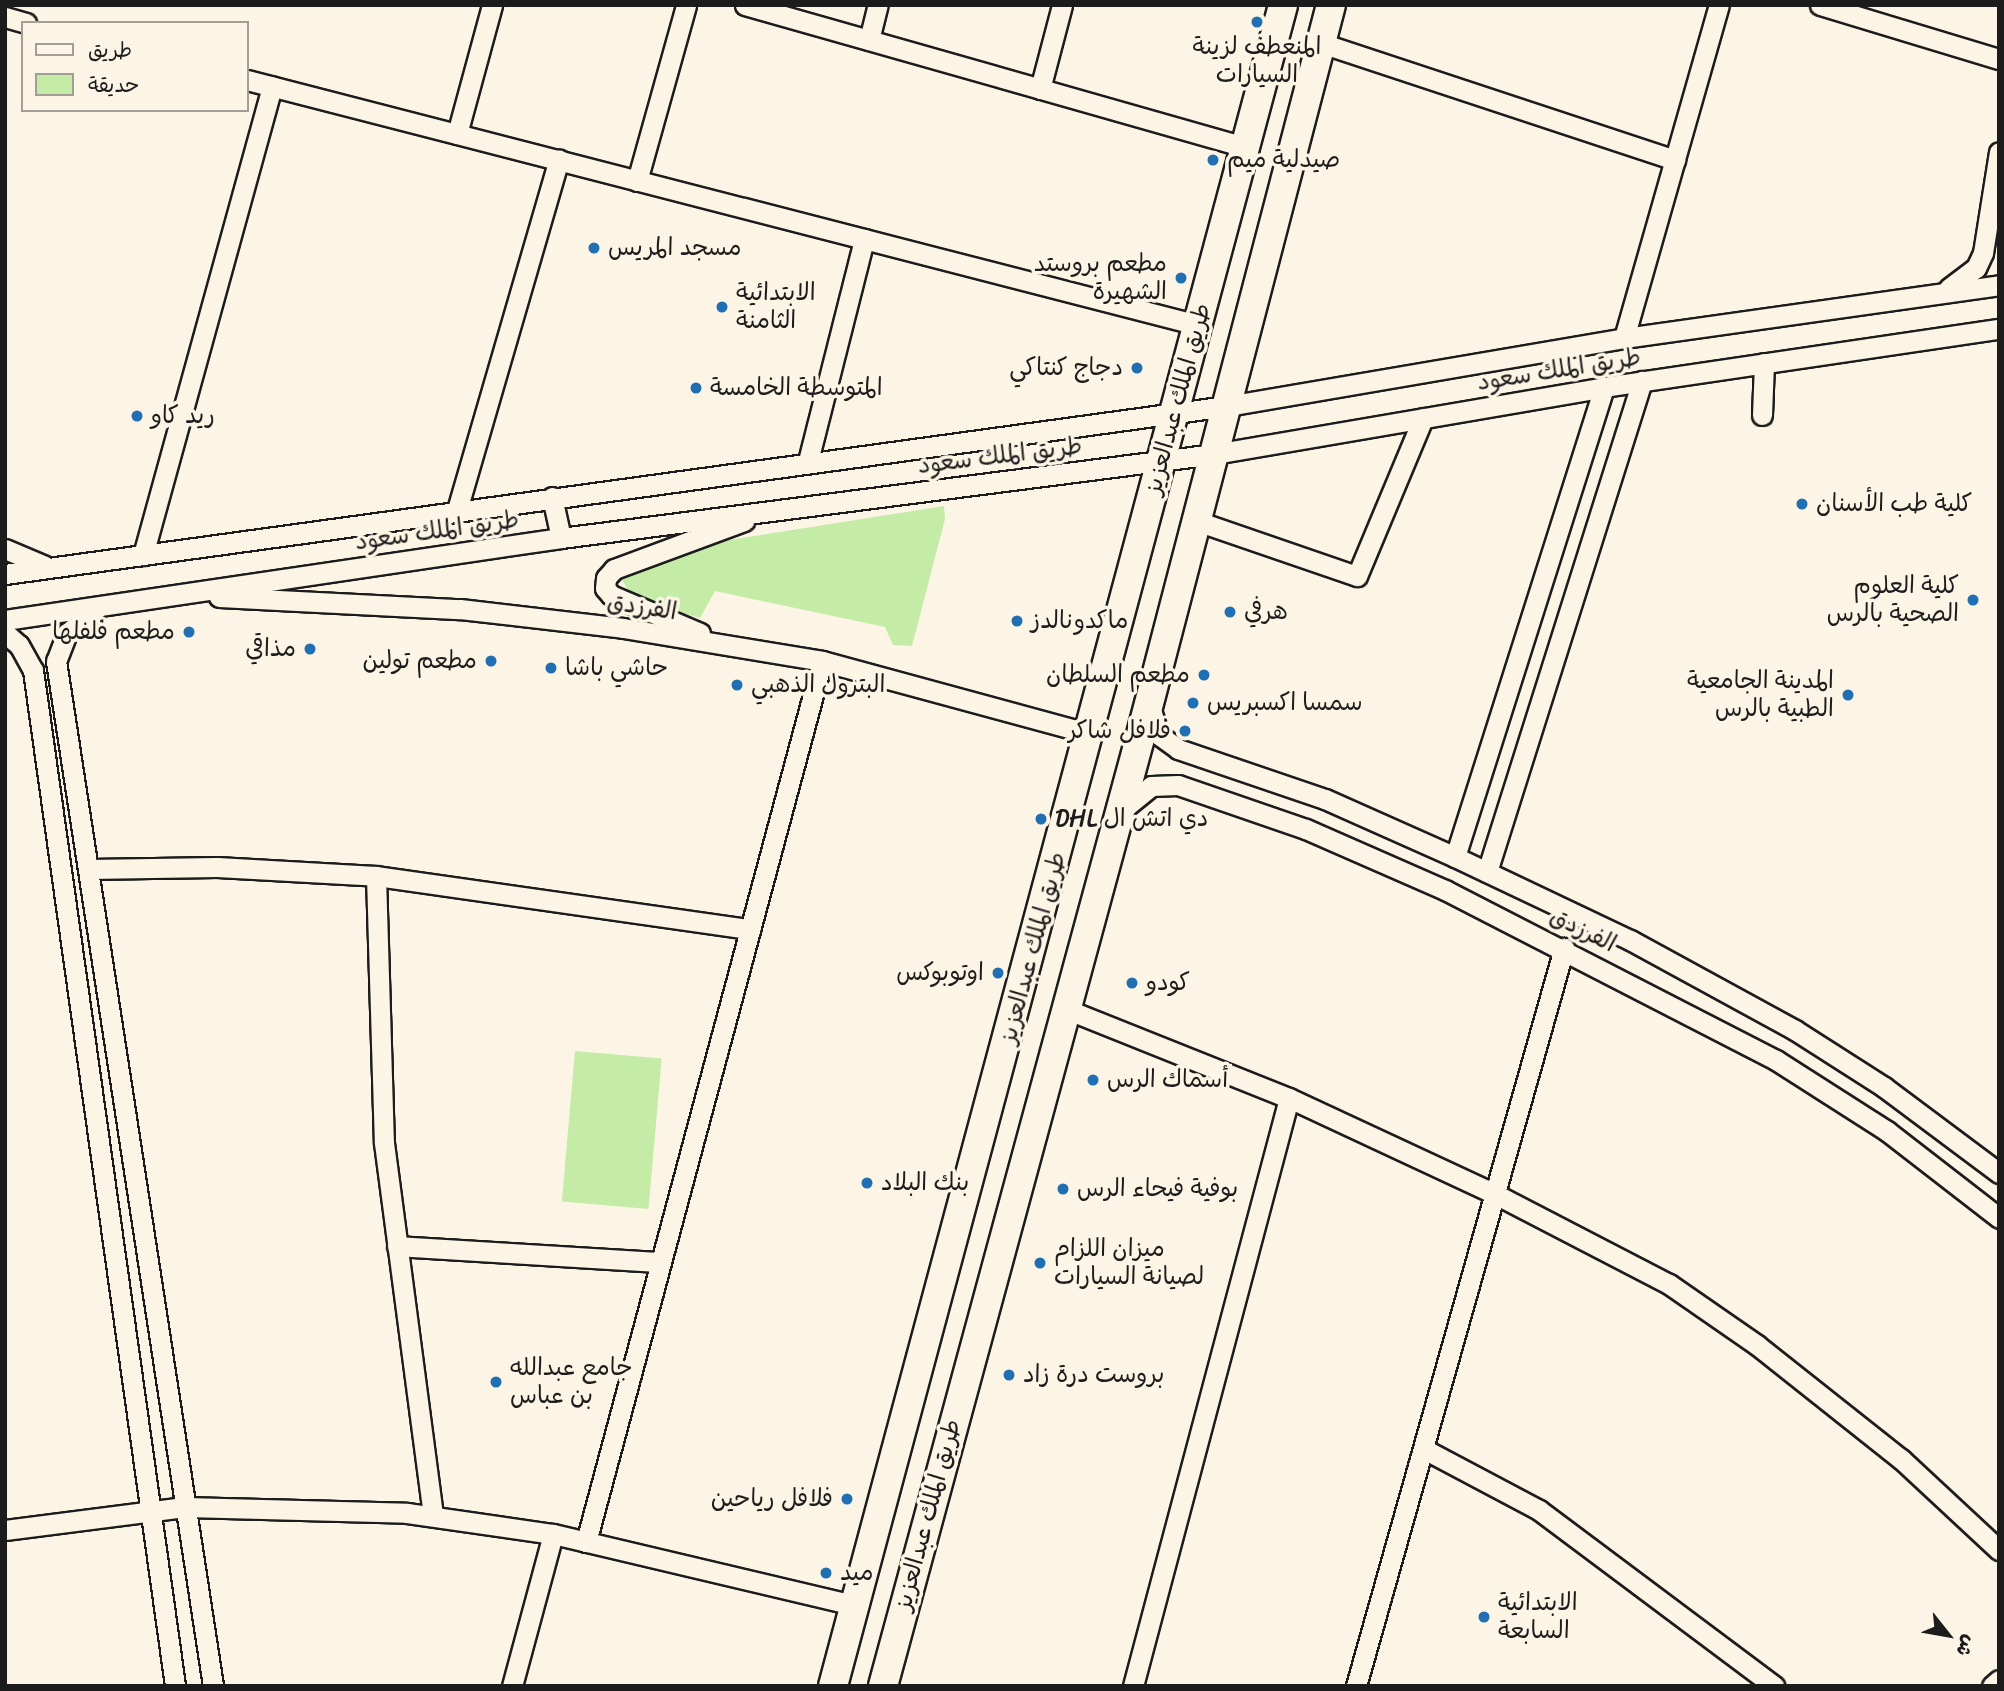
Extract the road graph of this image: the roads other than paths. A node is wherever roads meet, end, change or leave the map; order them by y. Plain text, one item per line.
1 (492, 5) edge
2 (686, 5) edge
3 (745, 5) edge
4 (878, 5) edge
5 (1062, 5) edge
6 (1283, 5) edge
7 (1331, 5) edge
8 (1719, 5) edge
9 (1820, 5) edge
10 (869, 40) junction
11 (1321, 43) junction
12 (1999, 59) edge
13 (248, 80) edge
14 (272, 86) junction
15 (1040, 89) junction
16 (457, 134) junction
17 (1245, 147) junction
18 (1999, 152) edge
19 (559, 160) junction
20 (1675, 160) junction
21 (638, 181) junction
22 (864, 239) junction
23 (1999, 285) edge
24 (1936, 294) junction
25 (1198, 326) junction
26 (1999, 329) edge
27 (1624, 338) junction
28 (1764, 363) junction
29 (1642, 381) junction
30 (1604, 387) junction
31 (1227, 406) junction
32 (1175, 411) junction
33 (1762, 415) dead end
34 (1423, 418) junction
35 (1214, 454) junction
36 (1163, 459) junction
37 (808, 461) junction
38 (552, 497) junction
39 (457, 510) junction
40 (768, 510) junction
41 (1197, 521) junction
42 (561, 538) junction
43 (5, 549) edge
44 (143, 555) junction
45 (49, 568) junction
46 (5, 574) edge
47 (177, 594) junction
48 (104, 605) junction
49 (5, 620) edge
50 (5, 633) edge
51 (730, 646) junction
52 (822, 661) junction
53 (1150, 701) junction
54 (1090, 734) junction
55 (1118, 819) junction
56 (1455, 857) junction
57 (88, 869) junction
58 (1487, 872) junction
59 (376, 876) junction
60 (750, 929) junction
61 (1564, 948) junction
62 (1066, 1009) junction
63 (1289, 1098) junction
64 (1999, 1173) edge
65 (1497, 1195) junction
66 (1999, 1218) edge
67 (397, 1246) junction
68 (660, 1262) junction
69 (1424, 1449) junction
70 (186, 1507) junction
71 (150, 1509) junction
72 (433, 1516) junction
73 (5, 1530) edge
74 (553, 1534) junction
75 (586, 1542) junction
76 (1999, 1550) edge
77 (853, 1605) junction
78 (1999, 1680) edge
79 (174, 1686) edge
80 (213, 1686) edge
81 (512, 1686) edge
82 (833, 1686) edge
83 (883, 1686) edge
84 (1133, 1686) edge
85 (1356, 1686) edge
86 (1774, 1686) edge
87 (1992, 1686) edge

1 - 16 street
2 - 21 street
3 - 10 street
4 - 10 street
5 - 15 street
6 - 17 highway, طريق الملك عبدالعزيز
7 - 11 highway, طريق الملك عبدالعزيز
8 - 20 street
9 - 12 street
10 - 15 street
11 - 20 street
11 - 31 highway, طريق الملك عبدالعزيز
13 - 14 street
14 - 16 street
14 - 44 street
15 - 17 street
16 - 19 street
17 - 25 highway, طريق الملك عبدالعزيز
18 - 24 street
19 - 21 street
19 - 39 street
20 - 27 street
21 - 22 street
22 - 25 street
22 - 37 street
23 - 24 street, طريق الملك سعود
24 - 27 street, طريق الملك سعود
25 - 32 highway, طريق الملك عبدالعزيز
26 - 28 street, طريق الملك سعود
27 - 31 street, طريق الملك سعود
28 - 29 street, طريق الملك سعود
28 - 33 street
29 - 30 street, طريق الملك سعود
29 - 58 street
30 - 34 street, طريق الملك سعود
30 - 56 street
31 - 32 street, طريق الملك سعود
31 - 35 highway, طريق الملك عبدالعزيز
32 - 36 highway, طريق الملك عبدالعزيز
32 - 37 street, طريق الملك سعود
34 - 35 street, طريق الملك سعود
34 - 41 street
35 - 36 street, طريق الملك سعود
35 - 41 highway, طريق الملك عبدالعزيز
36 - 40 street, طريق الملك سعود
36 - 54 highway, طريق الملك عبدالعزيز
37 - 38 street, طريق الملك سعود
38 - 39 street, طريق الملك سعود
38 - 42 street
39 - 44 street, طريق الملك سعود
40 - 42 street, طريق الملك سعود
40 - 51 street
41 - 53 highway, طريق الملك عبدالعزيز
42 - 47 street, طريق الملك سعود
43 - 45 street
44 - 45 street, طريق الملك سعود
45 - 46 street, طريق الملك سعود
47 - 48 street, طريق الملك سعود
47 - 51 street, الفرزدق
48 - 49 street, طريق الملك سعود
48 - 57 street
50 - 71 street
51 - 52 street, الفرزدق
52 - 54 street, الفرزدق
52 - 60 street
53 - 55 highway, طريق الملك عبدالعزيز
53 - 56 street, الفرزدق
54 - 77 highway, طريق الملك عبدالعزيز
55 - 61 street, الفرزدق
55 - 62 highway, طريق الملك عبدالعزيز
56 - 58 street, الفرزدق
57 - 59 street
57 - 70 street
58 - 64 street, الفرزدق
59 - 60 street
59 - 67 street
60 - 68 street
61 - 65 street
61 - 66 street, الفرزدق
62 - 63 street
62 - 83 highway, طريق الملك عبدالعزيز
63 - 65 street
63 - 84 street
65 - 69 street
65 - 76 street
67 - 68 street
67 - 72 street
68 - 75 street
69 - 85 street
69 - 86 street
70 - 71 street
70 - 72 street
70 - 80 street
71 - 73 street
71 - 79 street
72 - 74 street
74 - 75 street
74 - 81 street
75 - 77 street
77 - 82 highway, طريق الملك عبدالعزيز
78 - 87 street

